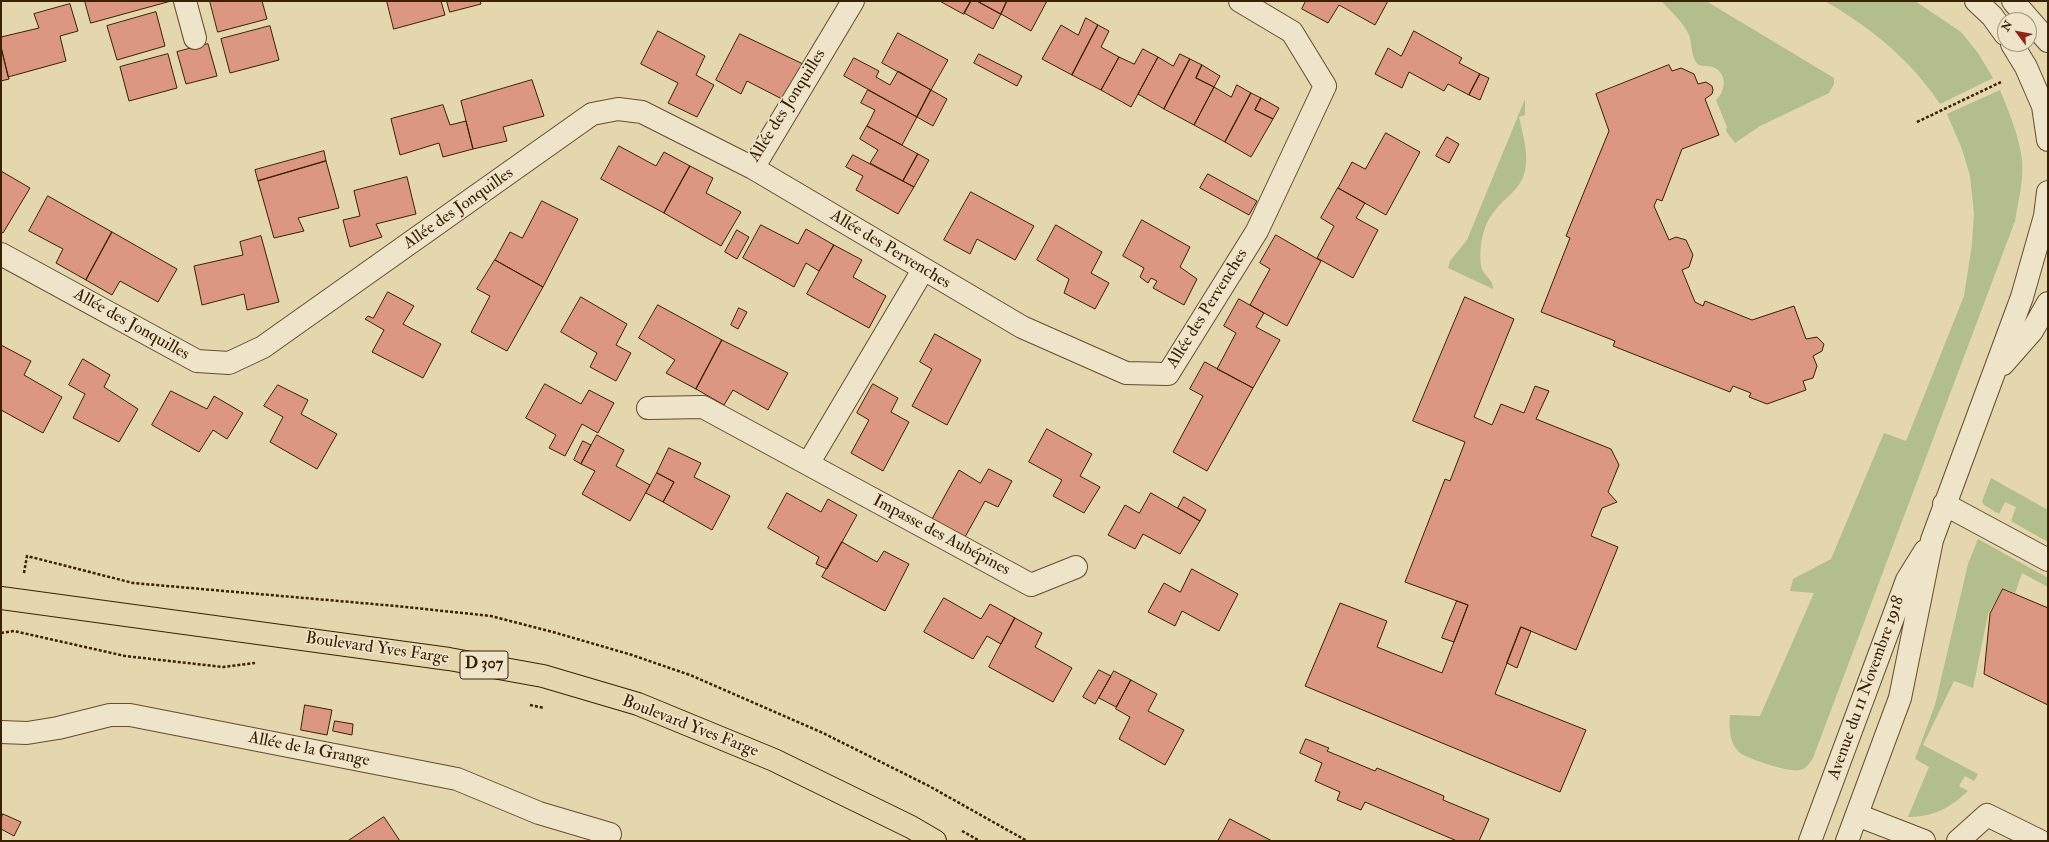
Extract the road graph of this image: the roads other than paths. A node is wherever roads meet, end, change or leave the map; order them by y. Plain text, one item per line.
1 (185, 1) edge
2 (853, 1) edge
3 (1240, 1) edge
4 (1976, 1) edge
5 (2012, 1) edge
6 (1997, 23) edge
7 (195, 38) dead end
8 (2048, 41) edge
9 (2017, 52) edge
10 (2046, 106) edge
11 (2048, 140) edge
12 (753, 168) junction
13 (2048, 192) edge
14 (1, 254) edge
15 (923, 270) junction
16 (2048, 303) edge
17 (1994, 374) junction
18 (648, 408) dead end
19 (808, 464) junction
20 (1944, 504) junction
21 (1932, 540) junction
22 (2048, 560) edge
23 (1076, 568) dead end
24 (1, 598) edge
25 (1, 732) edge
26 (1857, 815) junction
27 (610, 834) dead end
28 (935, 841) edge
29 (1810, 841) edge
30 (1847, 841) edge
31 (1924, 841) edge
32 (1958, 841) edge
33 (2040, 841) edge

1 - 7 street
2 - 12 street, Allée des Jonquilles
3 - 15 street, Allée des Pervenches
4 - 6 street
5 - 8 street
9 - 10 street
10 - 11 street
12 - 14 street, Allée des Jonquilles
12 - 15 street, Allée des Pervenches
13 - 17 street, Avenue du 11 Novembre 1918
15 - 19 street
16 - 17 street, Avenue du 11 Novembre 1918
17 - 20 street, Avenue du 11 Novembre 1918
18 - 19 street, Impasse des Aubépines
19 - 23 street, Impasse des Aubépines
20 - 21 street, Avenue du 11 Novembre 1918
20 - 22 street
21 - 26 street, Avenue du 11 Novembre 1918
21 - 29 street, Avenue du 11 Novembre 1918
24 - 28 main road, Boulevard Yves Farge / D 307
25 - 27 street, Allée de la Grange
26 - 30 street, Avenue du 11 Novembre 1918
26 - 31 street
32 - 33 street

